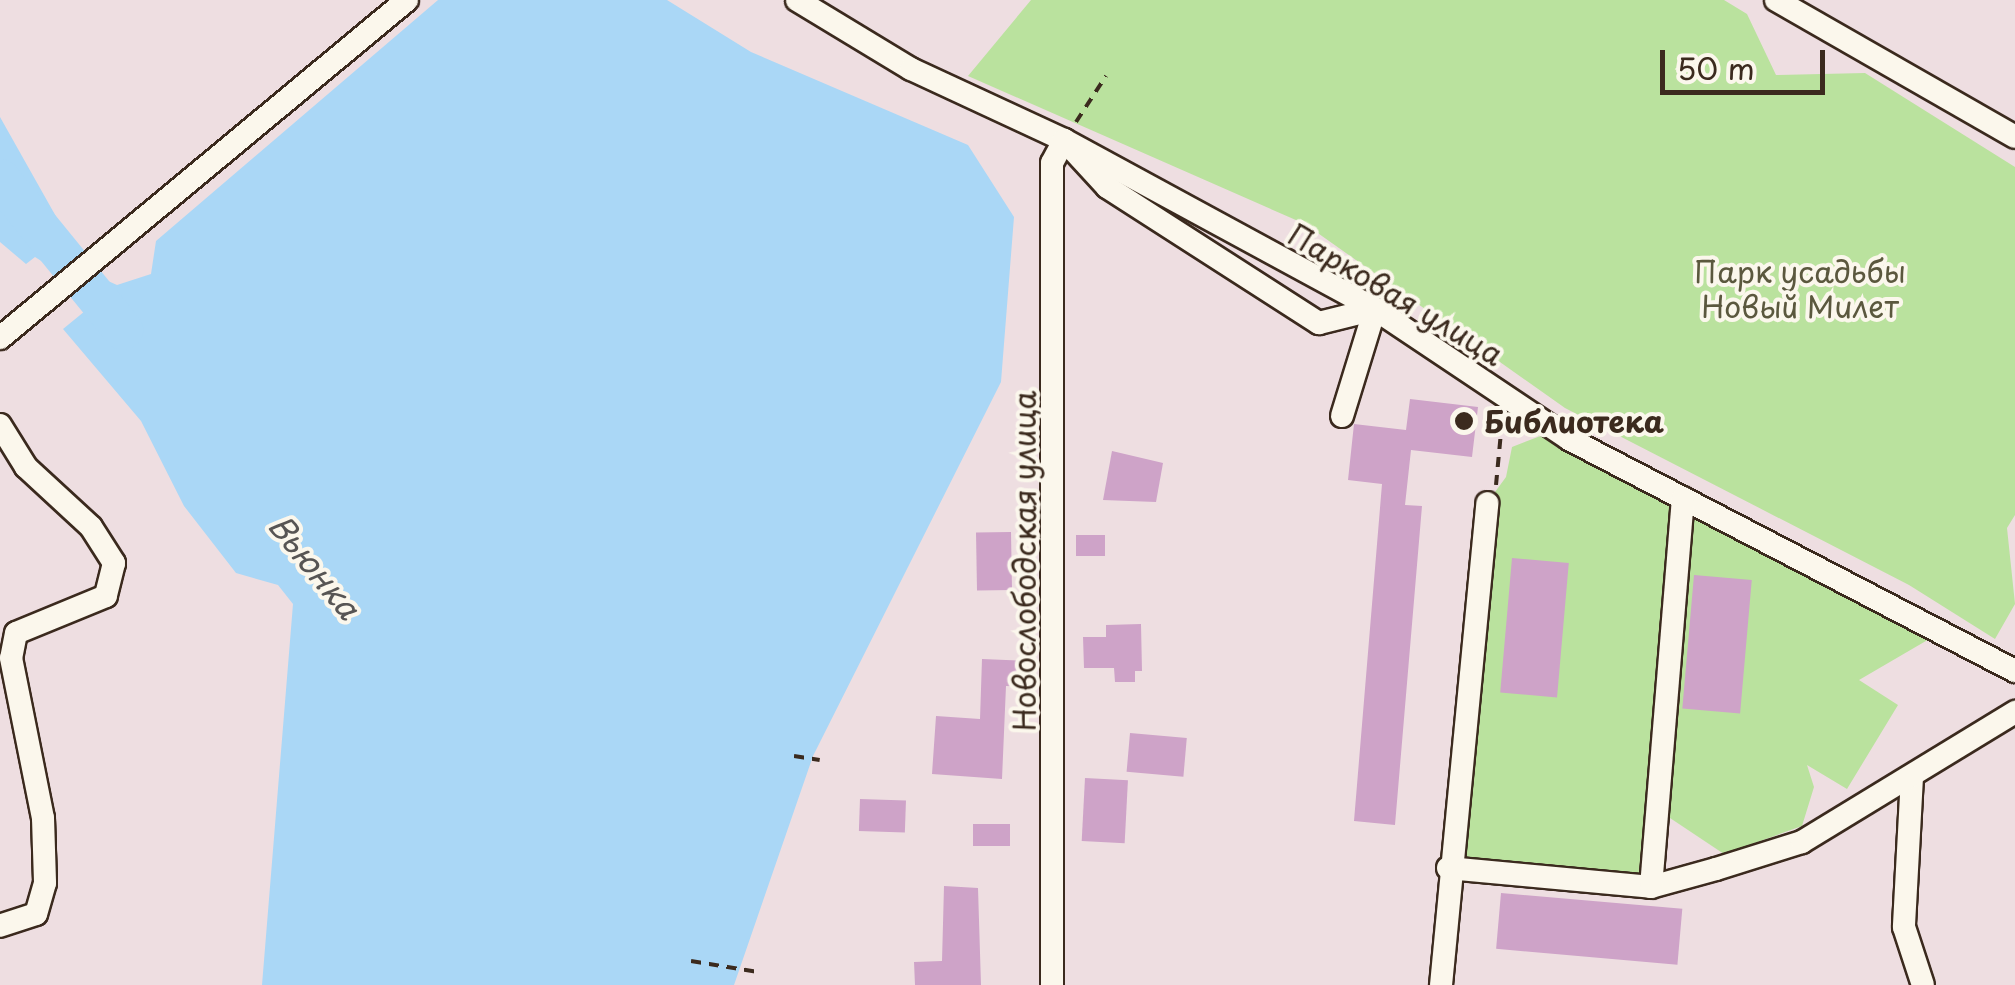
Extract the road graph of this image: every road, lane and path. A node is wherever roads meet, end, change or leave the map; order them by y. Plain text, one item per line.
1 (407, 0) edge
2 (797, 0) edge
3 (1788, 3) edge
4 (1106, 76) dead end
5 (2015, 138) edge
6 (1064, 140) junction
7 (1375, 310) junction
8 (0, 338) edge
9 (1512, 402) junction
10 (1342, 416) dead end
11 (0, 425) edge
12 (1682, 498) junction
13 (1488, 503) joint
14 (2015, 671) edge
15 (2015, 712) edge
16 (794, 756) dead end
17 (820, 760) dead end
18 (1912, 776) junction
19 (1448, 868) junction
20 (1652, 886) junction
21 (0, 926) edge
22 (691, 962) dead end
23 (758, 972) dead end
24 (1052, 985) edge
25 (1441, 985) edge
26 (1923, 985) edge

1 - 8 street
2 - 6 street, Парковая улица
3 - 5 street
4 - 6 path
6 - 7 street, Парковая улица
6 - 7 street
6 - 24 street, Новослободская улица
7 - 9 street, Парковая улица
7 - 10 street
9 - 12 street, Парковая улица
9 - 13 path
11 - 21 street
12 - 14 street, Парковая улица
12 - 20 street
13 - 19 street
15 - 18 street
16 - 17 path
18 - 20 street
18 - 26 street
19 - 20 street
19 - 25 street
22 - 23 path

